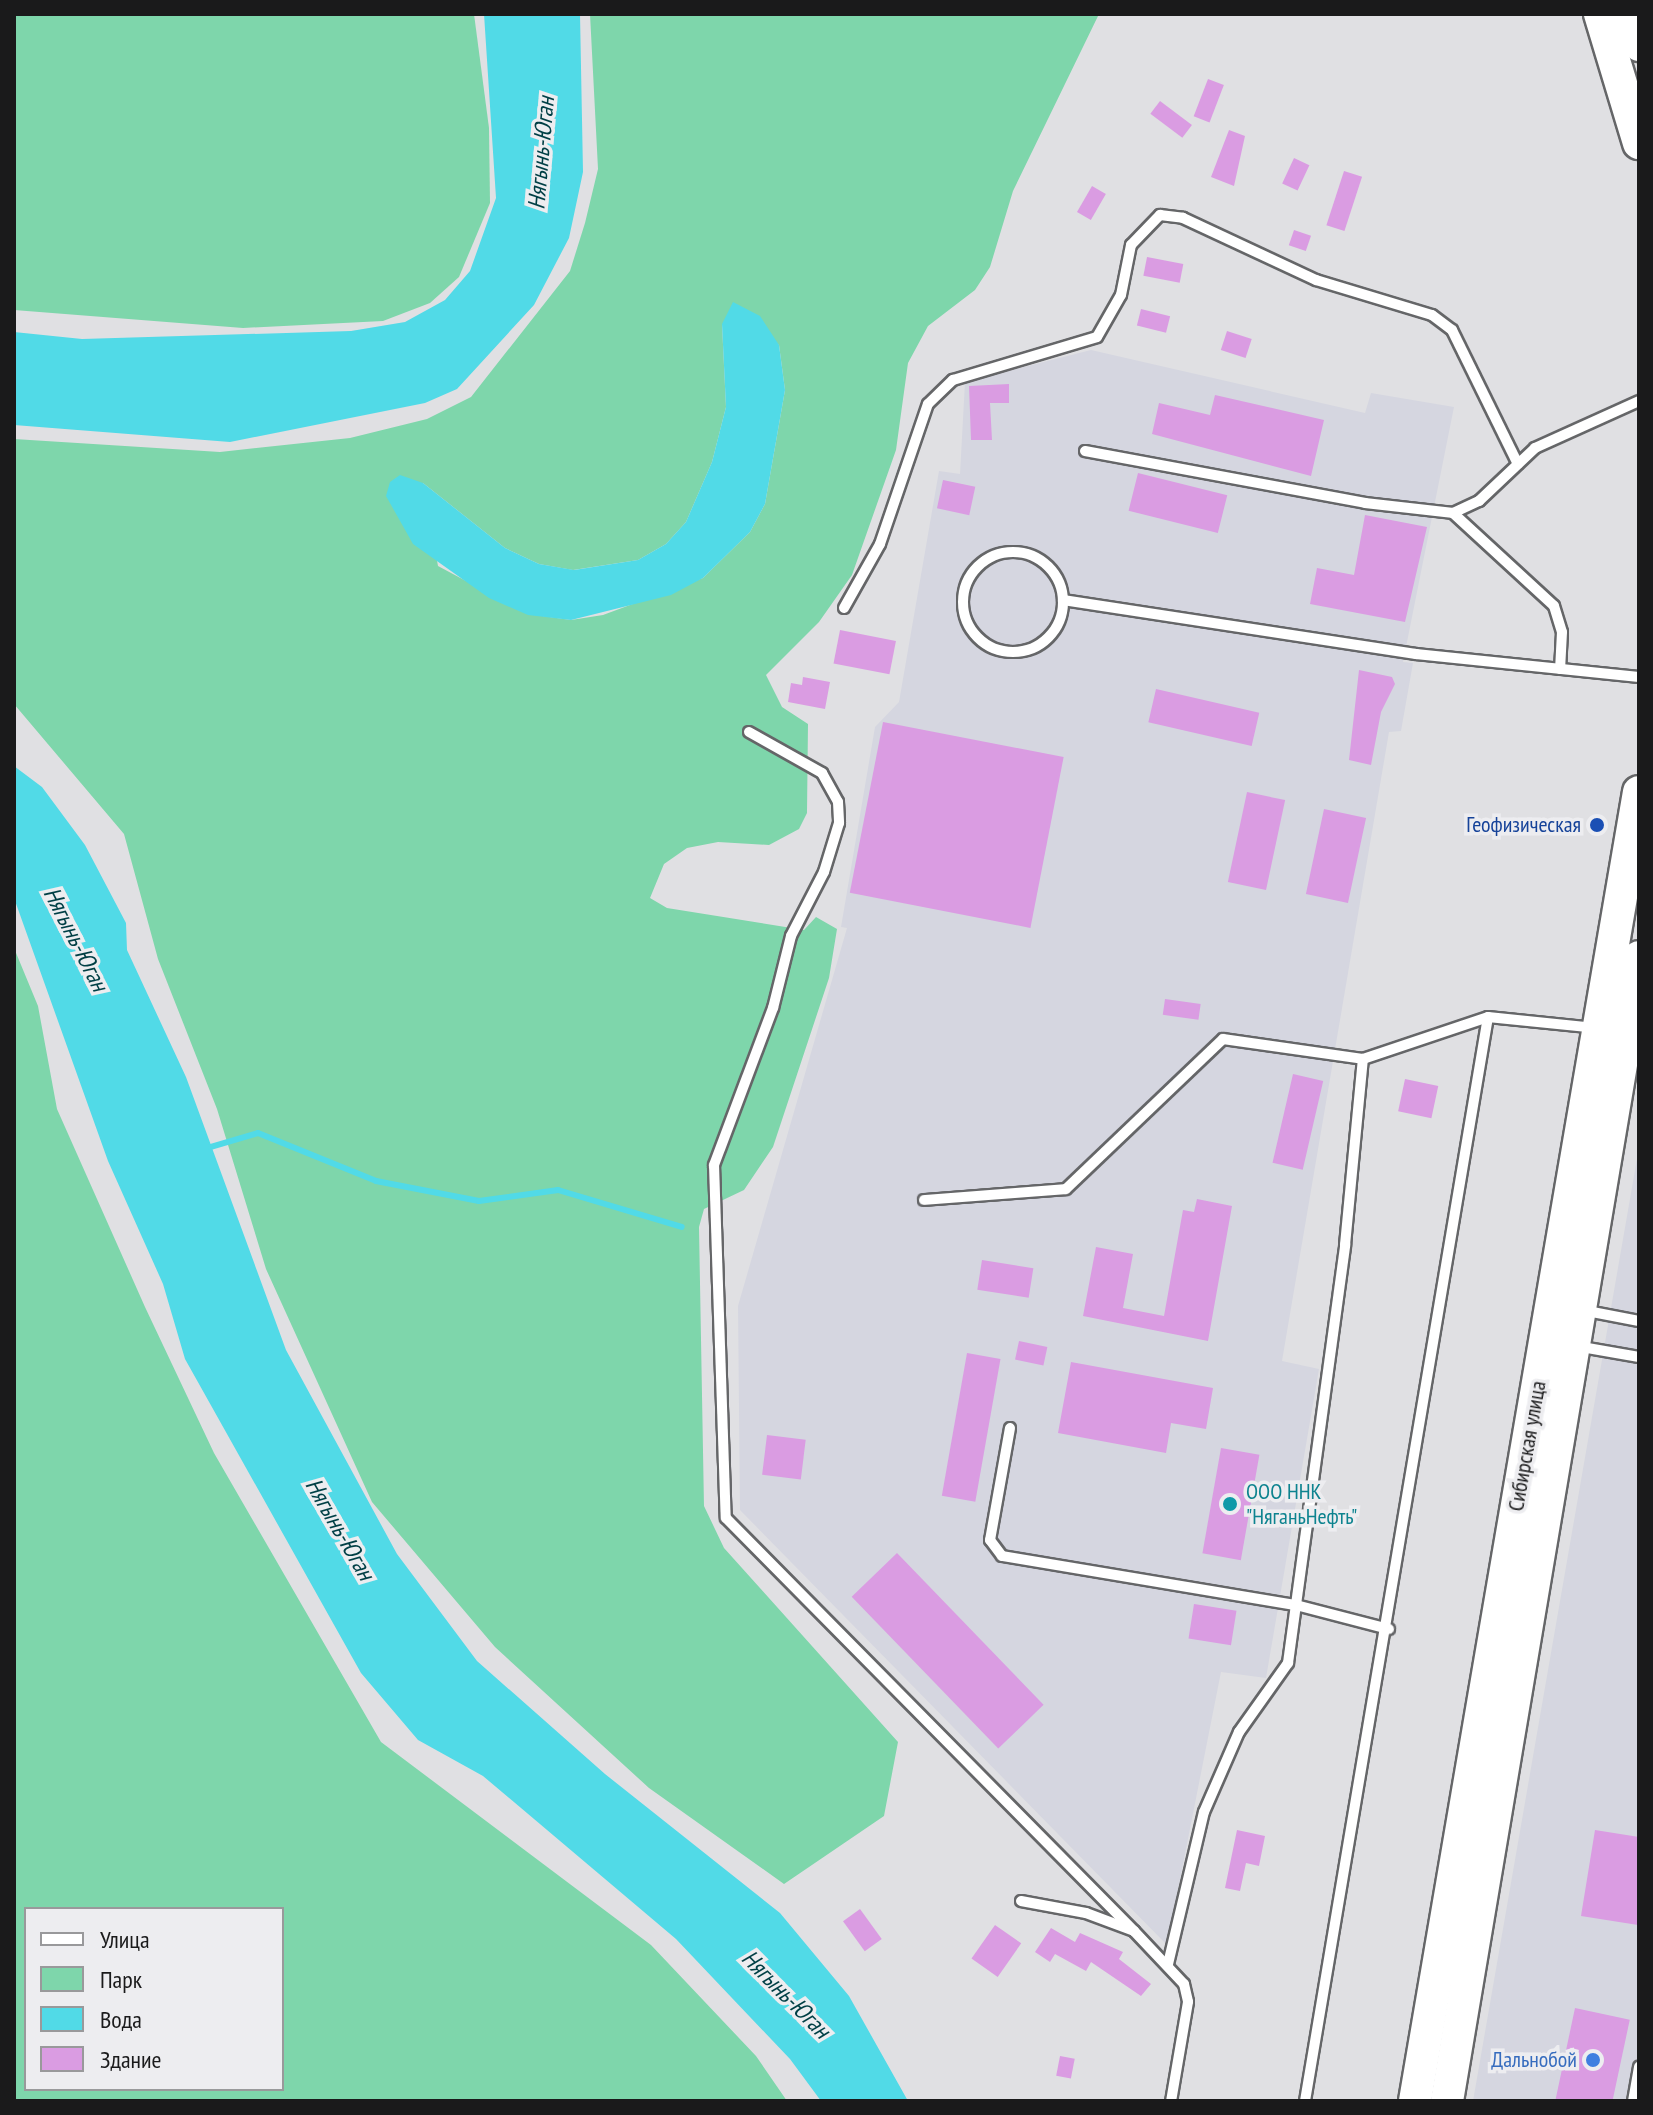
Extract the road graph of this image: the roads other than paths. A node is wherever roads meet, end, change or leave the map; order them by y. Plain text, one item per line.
1 (1600, 14) edge
2 (1616, 14) edge
3 (1639, 45) edge
4 (1639, 143) edge
5 (1639, 401) edge
6 (1085, 451) dead end
7 (1518, 464) junction
8 (1453, 513) junction
9 (1063, 600) junction
10 (844, 608) dead end
11 (1560, 669) junction
12 (1639, 677) edge
13 (749, 732) dead end
14 (1639, 792) edge
15 (1639, 957) edge
16 (1488, 1017) junction
17 (1601, 1029) junction
18 (1363, 1059) junction
19 (924, 1200) dead end
20 (1580, 1310) junction
21 (1639, 1321) edge
22 (1574, 1346) junction
23 (1639, 1357) edge
24 (1010, 1428) dead end
25 (1296, 1605) junction
26 (1389, 1629) junction
27 (1460, 1824) junction
28 (1493, 1832) junction
29 (1021, 1901) dead end
30 (1134, 1931) junction
31 (1168, 1964) junction
32 (1639, 2067) edge
33 (1171, 2101) edge
34 (1305, 2101) edge
35 (1415, 2101) edge
36 (1447, 2101) edge
37 (1633, 2101) edge

1 - 4 main road
2 - 3 main road
5 - 7 lane
6 - 8 lane
7 - 8 lane
7 - 10 lane
8 - 11 lane
9 - 9 lane
9 - 11 lane
11 - 12 lane
13 - 30 lane
14 - 17 main road, Сибирская улица
15 - 20 main road, Сибирская улица
16 - 17 lane
16 - 18 lane
16 - 26 lane
17 - 27 main road, Сибирская улица
18 - 19 lane
18 - 25 lane
20 - 21 lane
20 - 22 main road, Сибирская улица
22 - 23 lane
22 - 28 main road, Сибирская улица
24 - 25 lane
25 - 26 lane
25 - 31 lane
26 - 34 lane
27 - 28 main road
27 - 35 main road, Сибирская улица
28 - 36 main road, Сибирская улица
29 - 30 lane
30 - 31 lane
31 - 33 lane
32 - 37 lane

